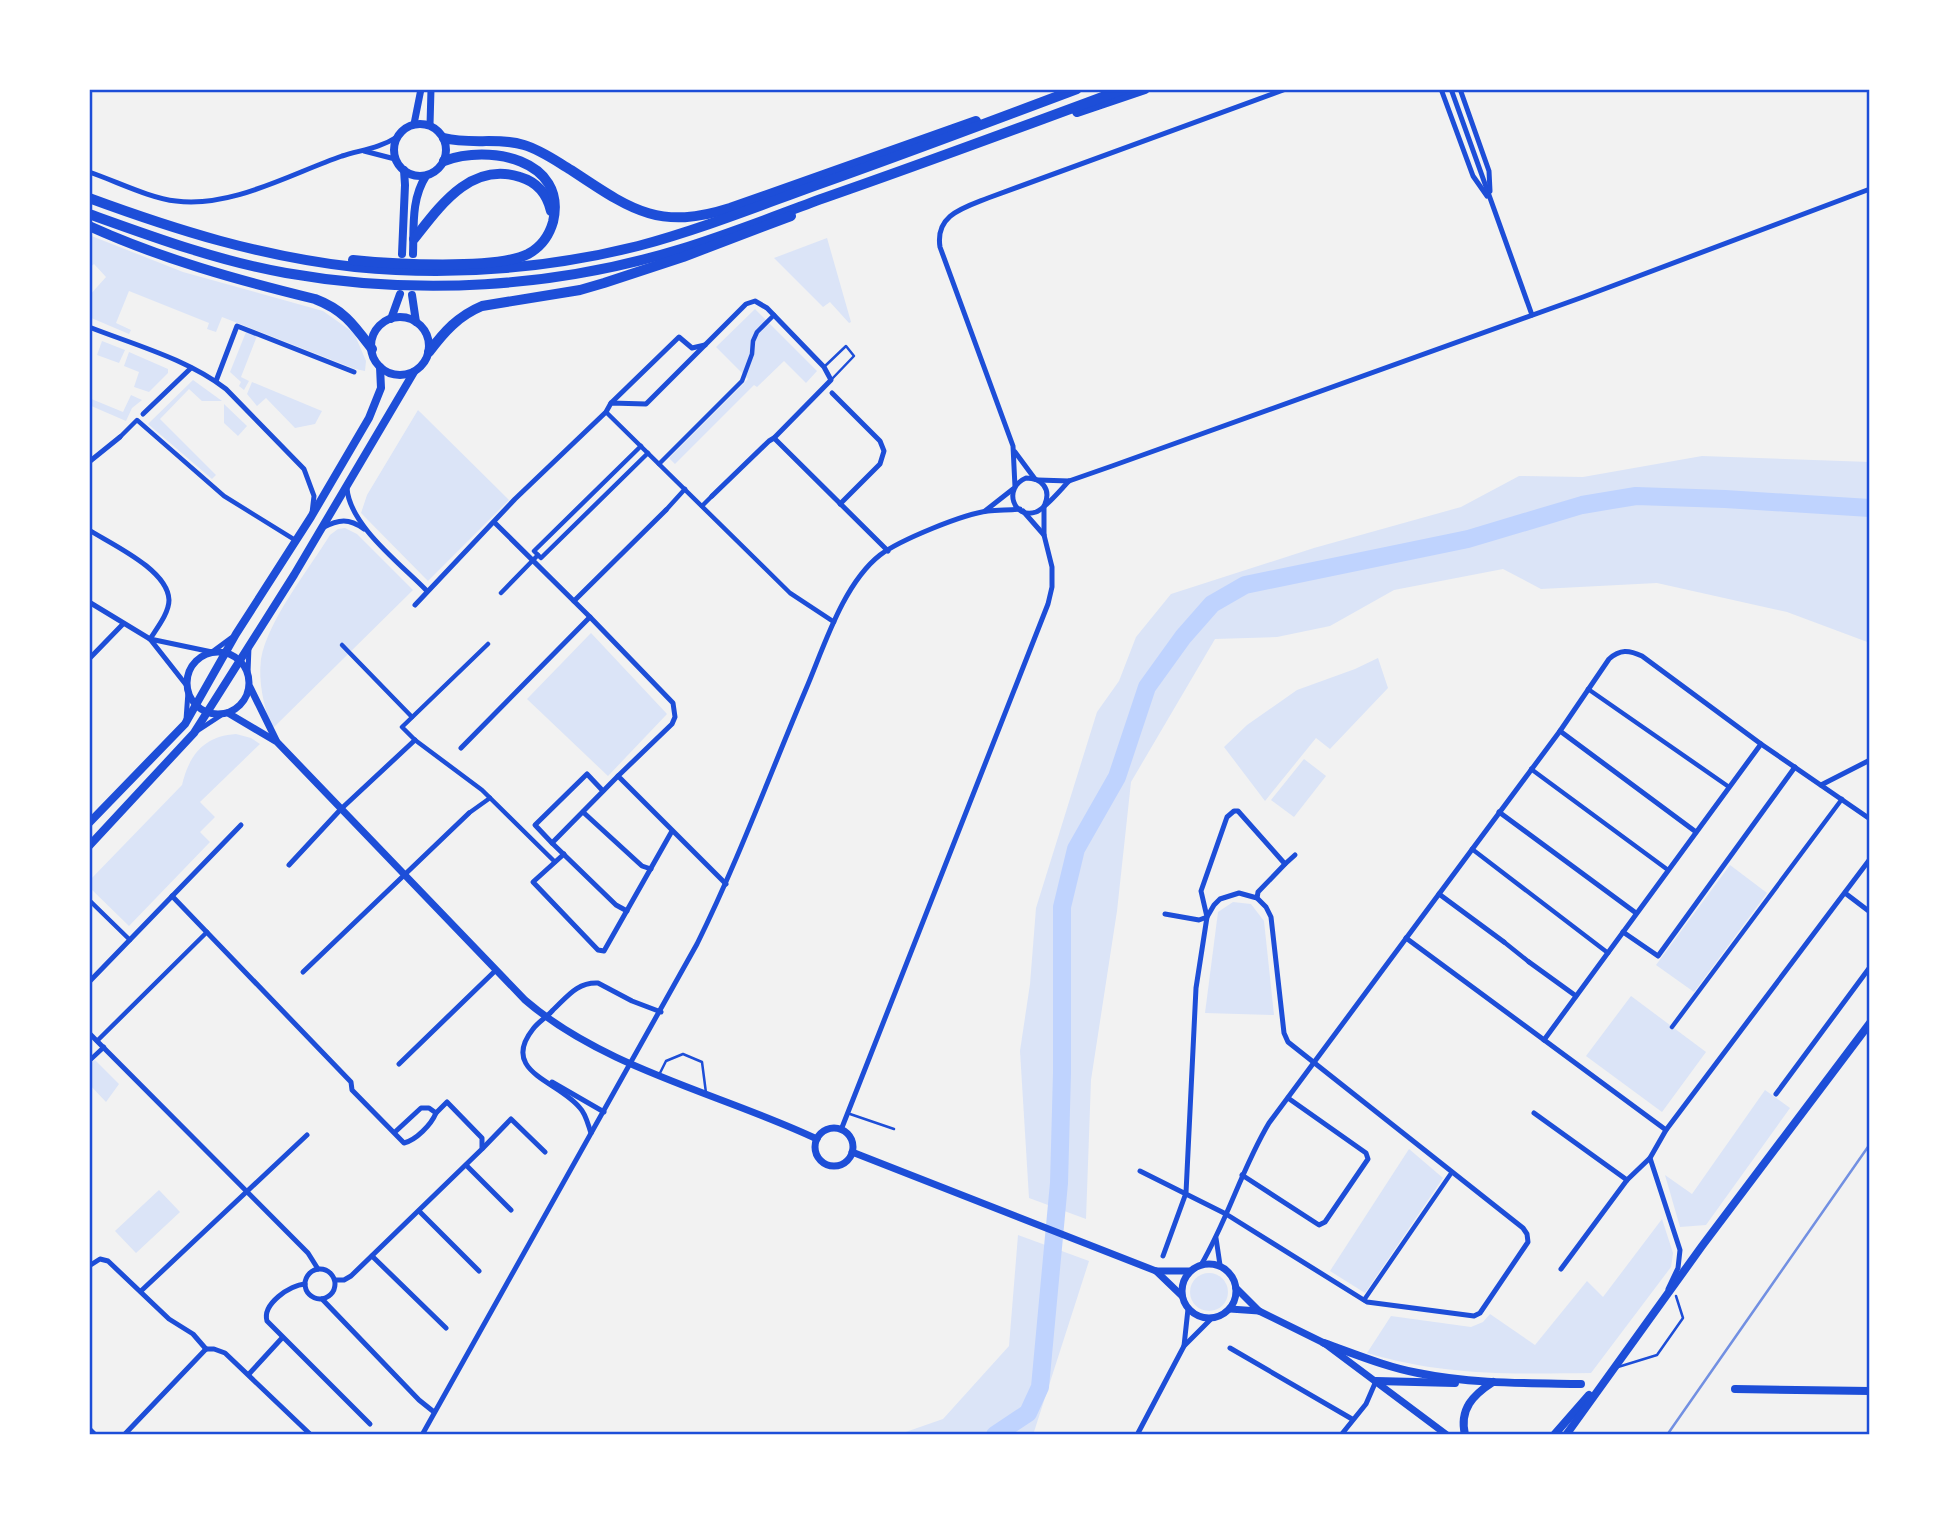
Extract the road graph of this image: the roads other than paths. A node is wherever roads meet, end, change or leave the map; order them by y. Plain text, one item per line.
1 (421, 89) edge
2 (431, 89) edge
3 (1077, 89) edge
4 (1124, 89) edge
5 (1145, 89) edge
6 (1286, 89) edge
7 (1441, 89) edge
8 (1451, 89) edge
9 (1460, 89) edge
10 (1017, 112) junction
11 (414, 124) junction
12 (430, 125) junction
13 (1023, 126) junction
14 (397, 137) junction
15 (444, 138) junction
16 (361, 150) junction
17 (395, 159) junction
18 (444, 161) junction
19 (404, 170) junction
20 (89, 172) edge
21 (426, 176) junction
22 (854, 188) junction
23 (1870, 189) edge
24 (89, 198) edge
25 (1491, 201) junction
26 (89, 214) edge
27 (553, 222) junction
28 (89, 226) edge
29 (197, 236) junction
30 (414, 239) junction
31 (402, 254) dead end
32 (414, 254) dead end
33 (400, 294) dead end
34 (412, 295) dead end
35 (774, 315) junction
36 (1532, 315) junction
37 (391, 319) junction
38 (416, 322) junction
39 (89, 327) edge
40 (708, 344) junction
41 (372, 349) junction
42 (429, 352) junction
43 (380, 367) junction
44 (824, 367) junction
45 (191, 368) junction
46 (354, 372) dead end
47 (414, 372) junction
48 (831, 380) junction
49 (216, 381) junction
50 (832, 393) dead end
51 (611, 403) junction
52 (606, 412) junction
53 (143, 414) joint
54 (136, 420) junction
55 (120, 437) joint
56 (775, 439) junction
57 (641, 446) junction
58 (1014, 452) junction
59 (648, 453) junction
60 (89, 462) edge
61 (659, 464) junction
62 (1036, 479) junction
63 (1069, 481) junction
64 (347, 487) junction
65 (1014, 488) junction
66 (685, 489) junction
67 (712, 496) joint
68 (840, 504) junction
69 (1044, 505) junction
70 (702, 506) junction
71 (666, 510) joint
72 (1021, 510) junction
73 (985, 511) junction
74 (311, 517) junction
75 (495, 523) junction
76 (89, 530) edge
77 (320, 530) junction
78 (368, 532) junction
79 (1044, 535) junction
80 (296, 540) junction
81 (888, 551) junction
82 (538, 555) junction
83 (533, 560) junction
84 (427, 591) junction
85 (501, 593) dead end
86 (575, 601) junction
87 (89, 603) edge
88 (415, 605) dead end
89 (590, 617) junction
90 (834, 622) junction
91 (123, 624) junction
92 (236, 634) junction
93 (150, 639) junction
94 (488, 644) dead end
95 (342, 645) dead end
96 (249, 646) junction
97 (212, 652) junction
98 (227, 652) junction
99 (89, 659) edge
100 (240, 660) junction
101 (248, 672) junction
102 (250, 687) junction
103 (187, 689) junction
104 (1588, 689) junction
105 (195, 705) junction
106 (207, 713) junction
107 (225, 714) junction
108 (412, 717) junction
109 (185, 724) junction
110 (1560, 731) junction
111 (194, 733) junction
112 (415, 740) junction
113 (277, 742) junction
114 (1761, 744) junction
115 (461, 748) dead end
116 (1870, 760) edge
117 (1795, 767) junction
118 (1531, 769) junction
119 (618, 776) junction
120 (1821, 785) junction
121 (1729, 787) junction
122 (603, 791) junction
123 (490, 797) junction
124 (1842, 799) junction
125 (341, 809) junction
126 (583, 812) junction
127 (1499, 812) junction
128 (469, 813) joint
129 (1870, 819) edge
130 (89, 823) edge
131 (241, 825) dead end
132 (672, 831) junction
133 (1696, 832) junction
134 (552, 843) junction
135 (89, 846) edge
136 (1472, 849) junction
137 (564, 854) junction
138 (1295, 855) dead end
139 (1870, 859) edge
140 (555, 862) junction
141 (1285, 864) junction
142 (289, 865) dead end
143 (651, 869) junction
144 (1668, 870) junction
145 (404, 875) junction
146 (726, 884) junction
147 (1845, 893) junction
148 (1438, 894) junction
149 (172, 896) junction
150 (1256, 898) junction
151 (89, 900) edge
152 (627, 911) junction
153 (1870, 912) edge
154 (1636, 913) junction
155 (1165, 914) dead end
156 (1207, 917) junction
157 (208, 932) junction
158 (1623, 932) junction
159 (1406, 938) junction
160 (130, 940) junction
161 (1504, 942) joint
162 (1608, 953) junction
163 (1529, 962) joint
164 (1870, 967) edge
165 (496, 970) junction
166 (303, 972) dead end
167 (89, 982) edge
168 (1576, 996) junction
169 (661, 1012) junction
170 (546, 1018) junction
171 (1870, 1023) edge
172 (1672, 1027) dead end
173 (89, 1032) edge
174 (1544, 1040) junction
175 (97, 1041) junction
176 (104, 1047) junction
177 (89, 1061) edge
178 (1313, 1062) junction
179 (399, 1064) dead end
180 (536, 1074) junction
181 (660, 1074) junction
182 (706, 1093) junction
183 (1776, 1094) dead end
184 (1288, 1098) junction
185 (604, 1112) junction
186 (436, 1113) junction
187 (847, 1113) junction
188 (1534, 1113) dead end
189 (894, 1129) dead end
190 (841, 1130) junction
191 (1666, 1130) junction
192 (395, 1132) junction
193 (591, 1133) junction
194 (306, 1135) dead end
195 (817, 1139) junction
196 (482, 1149) junction
197 (545, 1152) dead end
198 (852, 1152) junction
199 (1650, 1158) junction
200 (466, 1165) junction
201 (1140, 1171) dead end
202 (1452, 1172) junction
203 (1242, 1175) junction
204 (1627, 1180) junction
205 (245, 1192) junction
206 (1186, 1194) junction
207 (511, 1210) dead end
208 (419, 1211) junction
209 (1226, 1214) junction
210 (1216, 1238) junction
211 (373, 1256) junction
212 (1163, 1256) dead end
213 (1201, 1265) junction
214 (1220, 1265) junction
215 (89, 1266) edge
216 (318, 1269) junction
217 (1561, 1269) dead end
218 (479, 1271) dead end
219 (1156, 1271) junction
220 (1189, 1271) junction
221 (335, 1280) junction
222 (305, 1284) junction
223 (1236, 1288) junction
224 (141, 1291) junction
225 (1182, 1296) junction
226 (1671, 1296) junction
227 (321, 1298) junction
228 (1364, 1300) junction
229 (1188, 1309) junction
230 (1230, 1309) junction
231 (1259, 1311) junction
232 (1212, 1318) junction
233 (446, 1328) dead end
234 (282, 1338) junction
235 (1324, 1343) junction
236 (1184, 1346) junction
237 (1230, 1348) dead end
238 (206, 1349) junction
239 (1612, 1370) junction
240 (248, 1374) junction
241 (1376, 1381) junction
242 (1493, 1382) junction
243 (1581, 1384) dead end
244 (1735, 1389) dead end
245 (1870, 1391) edge
246 (434, 1412) junction
247 (1352, 1419) junction
248 (370, 1424) dead end
249 (89, 1430) edge
250 (308, 1434) edge
251 (94, 1435) edge
252 (124, 1435) edge
253 (422, 1435) edge
254 (1138, 1435) edge
255 (1340, 1435) edge
256 (1447, 1435) edge
257 (1465, 1435) edge
258 (1554, 1435) edge
259 (1566, 1435) edge

1 - 11 street
2 - 12 street
3 - 10 highway
4 - 13 highway
5 - 13 highway
6 - 58 street
7 - 25 street
8 - 25 street
9 - 25 street
10 - 15 highway
10 - 29 highway
11 - 12 main road
11 - 14 main road
12 - 15 main road
13 - 22 highway
14 - 16 street
14 - 17 main road
15 - 18 main road
16 - 17 street
16 - 20 street
17 - 19 main road
18 - 21 main road
18 - 27 highway
19 - 21 main road
19 - 31 main road
21 - 30 main road
22 - 26 highway
22 - 42 highway
23 - 36 street
24 - 29 highway
25 - 36 street
27 - 29 highway
27 - 30 highway
28 - 41 highway
30 - 32 main road
33 - 37 main road
34 - 38 main road
35 - 40 street
35 - 44 street
35 - 61 street
36 - 63 street
37 - 38 main road
37 - 41 main road
38 - 42 main road
39 - 45 street
40 - 51 street
40 - 51 street
41 - 43 main road
42 - 47 main road
43 - 47 main road
43 - 74 main road
44 - 48 street
44 - 48 lane
45 - 49 street
45 - 53 street
46 - 49 street
47 - 64 main road
48 - 56 street
49 - 74 street
50 - 68 street
51 - 52 street
52 - 57 street
52 - 75 street
53 - 54 street
54 - 55 street
54 - 80 street
55 - 60 street
56 - 67 street
56 - 68 street
57 - 59 street
57 - 82 street
58 - 62 street
58 - 65 street
59 - 61 street
59 - 82 street
61 - 66 street
62 - 63 street
62 - 65 street
62 - 69 street
63 - 69 street
64 - 77 main road
64 - 78 street
65 - 72 street
65 - 73 street
66 - 70 street
66 - 71 street
67 - 70 street
68 - 81 street
69 - 72 street
69 - 79 street
70 - 90 street
71 - 86 street
72 - 73 street
72 - 79 street
73 - 81 street
74 - 80 main road
75 - 83 street
75 - 84 street
76 - 93 street
77 - 78 street
77 - 96 main road
78 - 84 street
79 - 187 street
80 - 92 main road
81 - 90 street
82 - 83 street
83 - 85 street
83 - 86 street
84 - 88 street
86 - 89 street
87 - 91 street
89 - 115 street
89 - 119 street
90 - 146 street
91 - 93 street
91 - 99 street
92 - 97 street
92 - 98 main road
93 - 97 street
93 - 103 street
94 - 108 street
95 - 108 street
96 - 100 main road
96 - 101 street
97 - 98 street
97 - 103 street
98 - 100 street
98 - 105 main road
100 - 101 street
100 - 106 main road
101 - 102 street
102 - 107 street
102 - 113 street
103 - 105 street
103 - 109 street
104 - 110 street
104 - 114 street
104 - 121 street
105 - 106 street
105 - 109 main road
106 - 107 street
106 - 111 main road
107 - 111 street
107 - 113 street
108 - 112 street
109 - 130 main road
110 - 118 street
110 - 133 street
111 - 135 main road
112 - 123 street
112 - 125 street
113 - 125 street
114 - 117 street
114 - 121 street
116 - 120 street
117 - 120 street
117 - 158 street
118 - 127 street
118 - 144 street
119 - 122 street
119 - 132 street
120 - 124 street
121 - 133 street
122 - 126 street
122 - 134 street
123 - 128 street
123 - 140 street
124 - 129 street
124 - 172 street
125 - 142 street
125 - 145 street
126 - 134 street
126 - 143 street
127 - 136 street
127 - 154 street
128 - 145 street
131 - 149 street
132 - 143 street
132 - 146 street
133 - 144 street
134 - 137 street
136 - 148 street
136 - 162 street
137 - 140 street
137 - 152 street
138 - 141 street
139 - 147 street
140 - 152 street
141 - 150 street
141 - 156 street
143 - 152 street
144 - 154 street
145 - 165 street
145 - 166 street
146 - 169 street
147 - 153 street
147 - 191 street
148 - 159 street
148 - 161 street
149 - 157 street
149 - 160 street
150 - 156 street
150 - 178 street
151 - 160 street
154 - 158 street
155 - 156 street
156 - 206 street
157 - 175 street
157 - 192 street
158 - 162 street
159 - 174 street
159 - 178 street
160 - 167 street
161 - 163 street
162 - 168 street
163 - 168 street
164 - 183 street
165 - 170 street
165 - 179 street
168 - 174 street
169 - 170 street
169 - 185 street
170 - 180 street
170 - 181 street
171 - 226 main road
173 - 175 street
174 - 191 street
175 - 176 street
176 - 177 street
176 - 205 street
178 - 184 street
178 - 202 street
180 - 185 street
180 - 193 street
181 - 182 street
181 - 182 lane
182 - 195 street
184 - 203 street
184 - 203 street
185 - 193 street
186 - 192 street
186 - 192 street
186 - 196 street
187 - 189 lane
187 - 190 street
188 - 204 street
190 - 195 street
190 - 198 street
191 - 199 street
193 - 246 street
194 - 205 street
195 - 198 street
196 - 197 street
196 - 200 street
198 - 219 street
199 - 204 street
199 - 226 street
200 - 207 street
200 - 208 street
201 - 206 street
202 - 228 street
202 - 228 street
203 - 209 street
204 - 217 street
205 - 216 street
205 - 224 street
206 - 209 street
206 - 212 street
208 - 211 street
208 - 218 street
209 - 210 street
209 - 228 street
210 - 213 street
210 - 214 street
211 - 221 street
211 - 233 street
213 - 214 street
213 - 220 street
214 - 223 street
215 - 224 street
216 - 221 street
216 - 222 street
219 - 220 street
219 - 225 street
220 - 225 street
221 - 227 street
222 - 227 street
222 - 234 street
223 - 230 street
223 - 231 street
224 - 238 street
225 - 229 street
226 - 239 main road
226 - 239 lane
227 - 246 street
229 - 232 street
229 - 236 street
230 - 231 street
230 - 232 street
231 - 235 street
232 - 236 street
234 - 240 street
234 - 248 street
235 - 241 street
235 - 242 main road
236 - 254 street
237 - 247 street
238 - 240 street
238 - 252 street
239 - 258 main road
239 - 259 main road
240 - 250 street
241 - 242 main road
241 - 247 street
241 - 256 street
242 - 243 main road
242 - 257 main road
244 - 245 main road
246 - 253 street
247 - 255 street
249 - 251 street

